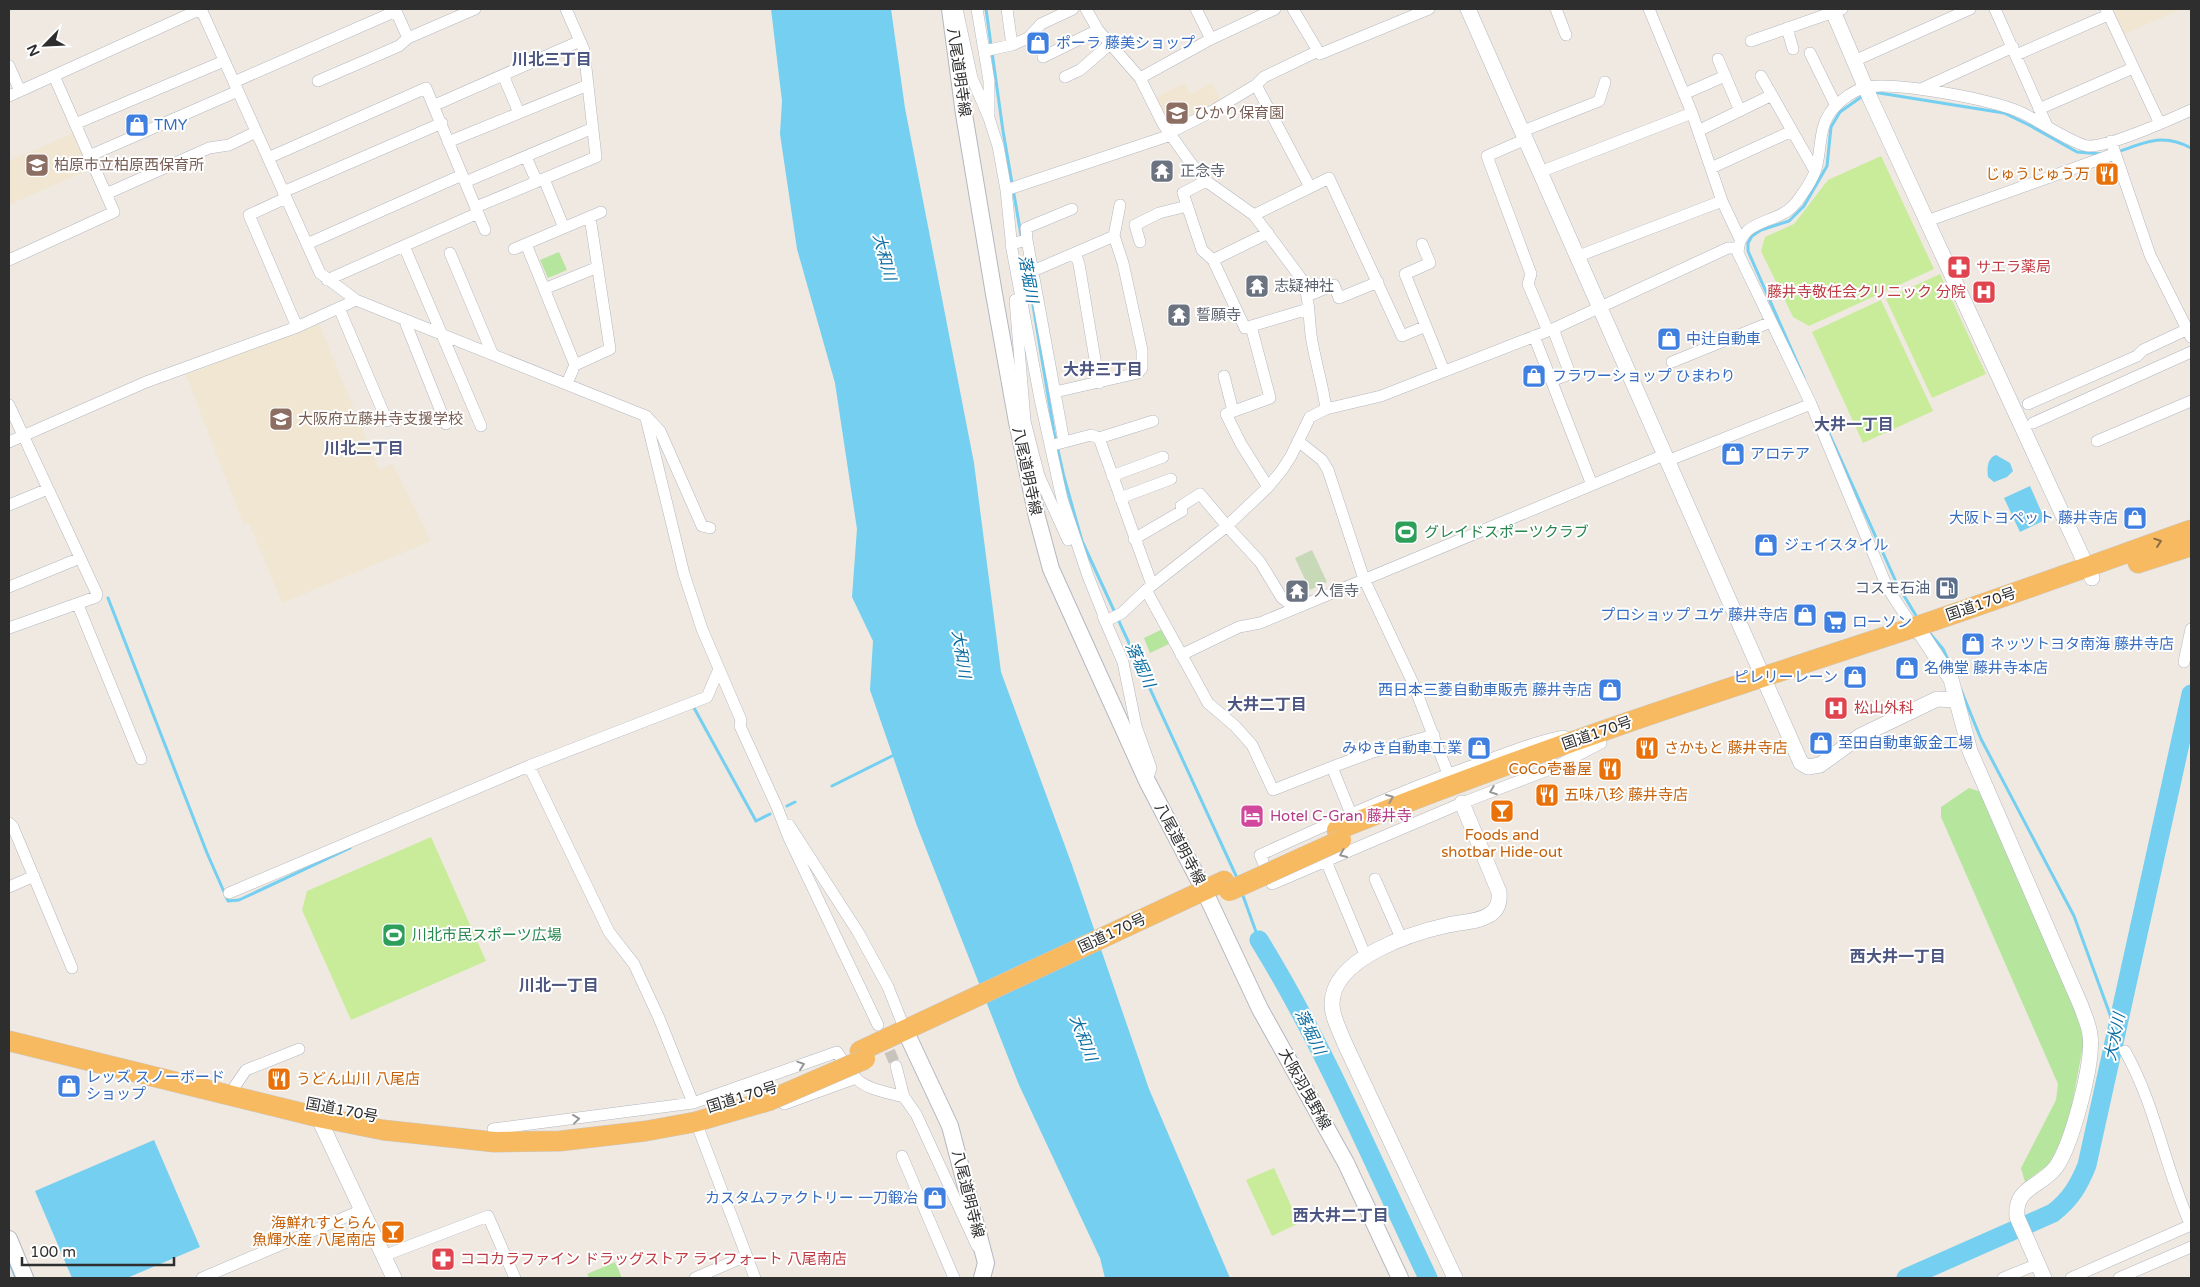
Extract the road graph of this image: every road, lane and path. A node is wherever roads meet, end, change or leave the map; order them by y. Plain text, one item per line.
1 (201, 9) edge
2 (475, 9) edge
3 (566, 9) edge
4 (950, 9) edge
5 (957, 9) edge
6 (977, 9) edge
7 (1007, 9) edge
8 (1073, 9) edge
9 (1086, 9) edge
10 (1196, 9) edge
11 (1275, 9) edge
12 (1293, 9) edge
13 (1428, 9) edge
14 (1468, 9) edge
15 (1556, 9) edge
16 (1649, 9) edge
17 (1970, 9) edge
18 (1995, 9) edge
19 (396, 10) edge
20 (1836, 10) edge
21 (2107, 12) edge
22 (1787, 28) junction
23 (1098, 30) junction
24 (1566, 34) dead end
25 (408, 38) junction
26 (1210, 39) junction
27 (580, 41) junction
28 (1750, 41) dead end
29 (1110, 44) junction
30 (1012, 45) junction
31 (1793, 49) dead end
32 (989, 50) junction
33 (1318, 51) junction
34 (2014, 51) junction
35 (1810, 53) dead end
36 (1043, 57) dead end
37 (1718, 59) dead end
38 (224, 61) junction
39 (1854, 61) junction
40 (9, 66) edge
41 (2133, 68) junction
42 (503, 75) junction
43 (54, 76) junction
44 (1725, 76) junction
45 (1760, 76) dead end
46 (1065, 77) dead end
47 (1140, 78) junction
48 (318, 82) dead end
49 (1606, 82) dead end
50 (588, 85) junction
51 (1256, 85) junction
52 (236, 87) junction
53 (1866, 87) junction
54 (1921, 88) junction
55 (20, 91) junction
56 (1684, 94) junction
57 (9, 96) edge
58 (1772, 96) junction
59 (435, 105) junction
60 (1836, 106) junction
61 (2040, 109) junction
62 (2191, 110) edge
63 (1740, 111) junction
64 (520, 113) junction
65 (1692, 113) junction
66 (990, 118) junction
67 (442, 123) junction
68 (76, 124) junction
69 (2046, 124) junction
70 (2160, 124) junction
71 (593, 128) junction
72 (1698, 131) junction
73 (1792, 131) junction
74 (256, 132) junction
75 (1170, 134) junction
76 (1525, 135) junction
77 (2111, 141) junction
78 (448, 142) junction
79 (2114, 154) junction
80 (89, 156) junction
81 (526, 157) junction
82 (268, 158) junction
83 (1711, 168) junction
84 (1815, 171) junction
85 (1540, 172) junction
86 (463, 179) junction
87 (541, 180) junction
88 (1206, 181) junction
89 (1310, 187) junction
90 (1010, 189) junction
91 (106, 194) junction
92 (284, 195) junction
93 (1722, 200) junction
94 (1120, 205) dead end
95 (1187, 206) junction
96 (1072, 209) dead end
97 (477, 210) junction
98 (1254, 215) junction
99 (1927, 221) junction
100 (564, 228) junction
101 (485, 230) dead end
102 (1268, 233) junction
103 (1114, 236) junction
104 (1020, 242) junction
105 (1140, 242) dead end
106 (307, 244) junction
107 (526, 244) junction
108 (1422, 244) dead end
109 (1739, 244) junction
110 (404, 246) junction
111 (514, 249) dead end
112 (450, 253) dead end
113 (1075, 253) junction
114 (1576, 257) junction
115 (9, 260) edge
116 (1213, 260) junction
117 (598, 267) junction
118 (1033, 271) junction
119 (327, 280) junction
120 (1378, 282) junction
121 (544, 289) junction
122 (1307, 296) junction
123 (356, 300) junction
124 (339, 308) junction
125 (1308, 309) junction
126 (1600, 309) junction
127 (404, 318) junction
128 (1771, 322) junction
129 (1251, 326) junction
130 (1426, 326) junction
131 (298, 327) junction
132 (1550, 330) junction
133 (2190, 333) edge
134 (443, 334) junction
135 (1534, 336) junction
136 (2191, 352) edge
137 (492, 353) junction
138 (1672, 362) dead end
139 (575, 365) junction
140 (1444, 371) junction
141 (1224, 376) dead end
142 (1556, 379) dead end
143 (567, 383) junction
144 (1099, 383) junction
145 (1055, 392) junction
146 (2191, 401) edge
147 (1810, 404) junction
148 (2028, 404) dead end
149 (9, 405) edge
150 (1326, 409) junction
151 (1233, 411) junction
152 (646, 416) junction
153 (387, 421) dead end
154 (1021, 421) junction
155 (1153, 421) dead end
156 (2033, 423) dead end
157 (446, 424) dead end
158 (481, 426) dead end
159 (23, 435) junction
160 (1099, 438) junction
161 (1298, 440) junction
162 (2097, 441) dead end
163 (9, 442) edge
164 (1057, 444) junction
165 (1163, 457) dead end
166 (1665, 458) junction
167 (1112, 476) junction
168 (1171, 478) dead end
169 (1592, 485) junction
170 (1268, 487) junction
171 (48, 489) junction
172 (1120, 498) junction
173 (9, 505) edge
174 (1227, 526) junction
175 (710, 528) dead end
176 (2191, 530) edge
177 (1134, 539) junction
178 (2191, 546) edge
179 (80, 558) junction
180 (2090, 572) junction
181 (1364, 580) junction
182 (9, 587) edge
183 (1149, 588) junction
184 (78, 605) junction
185 (1295, 608) junction
186 (1112, 618) junction
187 (9, 628) edge
188 (2191, 629) edge
189 (1917, 631) junction
190 (1181, 655) junction
191 (2184, 662) dead end
192 (719, 669) junction
193 (1764, 682) junction
194 (712, 689) junction
195 (1956, 700) junction
196 (1619, 725) junction
197 (740, 726) junction
198 (1434, 735) junction
199 (1601, 743) junction
200 (141, 760) dead end
201 (529, 766) junction
202 (1332, 767) junction
203 (1448, 774) junction
204 (1147, 781) junction
205 (1462, 803) junction
206 (777, 807) junction
207 (1351, 814) junction
208 (9, 823) edge
209 (1339, 835) junction
210 (1326, 861) junction
211 (34, 876) junction
212 (1376, 879) dead end
213 (9, 887) edge
214 (229, 893) dead end
215 (1201, 898) junction
216 (1402, 940) junction
217 (1366, 957) junction
218 (72, 968) dead end
219 (878, 1025) tunnel mouth
220 (9, 1029) edge
221 (914, 1031) junction
222 (9, 1041) edge
223 (299, 1049) dead end
224 (2125, 1051) dead end
225 (896, 1066) tunnel mouth
226 (853, 1079) junction
227 (235, 1086) junction
228 (904, 1097) junction
229 (693, 1103) junction
230 (317, 1111) junction
231 (699, 1130) junction
232 (493, 1135) junction
233 (902, 1156) dead end
234 (362, 1210) junction
235 (2191, 1226) edge
236 (9, 1239) edge
237 (2191, 1247) edge
238 (383, 1256) junction
239 (746, 1256) junction
240 (2038, 1264) junction
241 (985, 1274) edge
242 (25, 1278) edge
243 (202, 1278) edge
244 (394, 1278) edge
245 (515, 1278) edge
246 (695, 1278) edge
247 (755, 1278) edge
248 (954, 1278) edge
249 (1400, 1278) edge
250 (1455, 1278) edge
251 (2003, 1278) edge
252 (2044, 1278) edge
253 (2071, 1278) edge
254 (2119, 1278) edge

1 - 38 street
1 - 43 street
2 - 25 street
3 - 27 street
4 - 154 main road, 八尾道明寺線
5 - 66 street
6 - 32 street
7 - 30 street
8 - 30 street
9 - 23 street
10 - 26 street
11 - 26 street
12 - 33 street
13 - 33 street
14 - 76 street
15 - 24 street
16 - 56 street
17 - 39 street
18 - 34 street
19 - 25 street
19 - 52 street
20 - 22 street
20 - 39 street
21 - 34 street
21 - 41 street
22 - 28 street
22 - 31 street
23 - 29 street
23 - 36 street
25 - 48 street
26 - 47 street
27 - 42 street
27 - 50 street
29 - 46 street
29 - 47 street
30 - 32 street
32 - 66 street
33 - 51 street
34 - 54 street
34 - 61 street
35 - 60 street
37 - 44 street
38 - 52 street
38 - 68 street
39 - 53 street
40 - 55 street
41 - 61 street
41 - 70 street
42 - 59 street
42 - 64 street
43 - 55 street
43 - 68 street
44 - 56 street
44 - 63 street
45 - 58 street
47 - 75 street
49 - 76 street
50 - 64 street
50 - 71 street
51 - 75 street
51 - 89 street
52 - 74 street
52 - 80 street
53 - 54 street
53 - 60 street
53 - 99 street
54 - 69 street
55 - 57 street
56 - 65 street
58 - 63 street
58 - 73 street
59 - 67 street
59 - 82 street
60 - 84 street
61 - 69 street
62 - 70 street
63 - 72 street
64 - 78 street
65 - 72 street
65 - 85 street
66 - 90 street
67 - 78 street
67 - 92 street
68 - 80 street
69 - 77 street
70 - 77 street
71 - 81 street
71 - 87 street
72 - 83 street
73 - 83 street
73 - 84 street
74 - 82 street
74 - 91 street
75 - 88 street
75 - 90 street
76 - 85 street
76 - 132 street
77 - 79 street
78 - 86 street
79 - 99 street
79 - 133 street
80 - 91 street
81 - 86 street
81 - 87 street
82 - 92 street
83 - 93 street
84 - 109 street
85 - 114 street
86 - 97 street
86 - 106 street
87 - 97 street
87 - 100 street
88 - 95 street
88 - 98 street
89 - 98 street
89 - 120 street
90 - 104 street
91 - 115 street
92 - 106 street
92 - 131 street
93 - 109 street
93 - 114 street
94 - 103 street
95 - 105 street
95 - 116 street
96 - 104 street
97 - 101 street
97 - 110 street
98 - 102 street
99 - 180 street
100 - 107 street
100 - 117 street
102 - 116 street
102 - 122 street
103 - 113 street
103 - 144 street
104 - 118 street
104 - 154 street
104 - 164 street
106 - 119 street
107 - 111 street
107 - 121 street
108 - 130 street
109 - 126 street
109 - 128 street
110 - 119 street
110 - 134 street
112 - 137 street
113 - 118 street
113 - 144 street
114 - 126 street
116 - 129 street
117 - 121 street
117 - 139 street
118 - 145 street
119 - 123 street
120 - 122 street
120 - 130 street
121 - 139 street
122 - 125 street
123 - 124 street
123 - 127 street
124 - 131 street
124 - 153 street
125 - 129 street
125 - 150 street
126 - 132 street
126 - 166 street
127 - 134 street
127 - 157 street
128 - 138 street
128 - 147 street
129 - 151 street
130 - 140 street
131 - 159 street
132 - 135 street
132 - 142 street
133 - 148 street
134 - 137 street
134 - 158 street
135 - 140 street
135 - 169 street
136 - 156 street
137 - 143 street
139 - 143 street
140 - 150 street
141 - 151 street
143 - 152 street
144 - 145 street
145 - 164 street
146 - 162 street
147 - 166 street
147 - 189 street
149 - 159 street
150 - 161 street
151 - 170 street
152 - 175 street
152 - 192 street
154 - 186 street
154 - 204 main road, 八尾道明寺線
155 - 160 street
159 - 163 street
159 - 171 street
160 - 164 street
160 - 167 street
161 - 170 street
161 - 181 street
164 - 186 street
165 - 167 street
166 - 169 street
166 - 193 street
167 - 172 street
168 - 172 street
169 - 181 street
170 - 174 street
171 - 173 street
171 - 179 street
172 - 177 street
174 - 177 street
174 - 183 street
174 - 185 street
180 -> 176 highway, 国道170号
177 - 183 street
178 - 180 highway, 国道170号
179 - 182 street
179 - 184 street
180 - 189 highway, 国道170号
181 - 185 street
181 - 198 street
183 - 186 street
183 - 190 street
184 - 187 street
184 - 200 street
185 - 190 street
186 - 204 street
188 - 191 street
189 - 193 highway, 国道170号
189 - 195 street
190 - 202 street
192 - 194 street
192 - 197 street
193 - 195 street
193 - 196 highway, 国道170号
193 - 199 highway, 国道170号
194 - 197 street
194 - 201 street
195 - 240 street
196 - 203 street
196 - 209 highway, 国道170号
197 - 206 street
198 - 202 street
198 - 203 street
199 -> 205 street
199 - 209 highway, 国道170号
201 - 214 street
201 - 229 street
202 - 207 street
207 -> 203 street
204 - 215 main road, 八尾道明寺線
205 -> 210 street
205 - 216 street
206 - 219 street
206 - 221 street
207 - 210 street
208 - 211 street
209 - 215 highway, 国道170号
210 - 217 street
211 - 213 street
211 - 218 street
212 - 216 street
215 - 221 highway, 国道170号
215 - 249 main road, 大阪羽曳野線
216 - 217 street
217 - 250 street
220 - 227 highway, 国道170号
221 - 232 highway, 国道170号, bridge
221 - 241 main road, 八尾道明寺線
222 - 230 highway, 国道170号
223 - 227 street
224 - 235 street
225 - 228 street
226 - 228 street
229 -> 226 street
226 - 231 street
227 - 230 highway, 国道170号
228 - 241 street
232 -> 229 street
230 - 232 highway, 国道170号
230 - 234 street
231 - 232 street
231 - 239 street
233 - 248 street
234 - 238 street
234 - 243 street
235 - 253 street
236 - 242 main road
237 - 254 street
238 - 244 street
238 - 245 street
239 - 246 street
239 - 247 street
240 - 251 street
240 - 252 street

